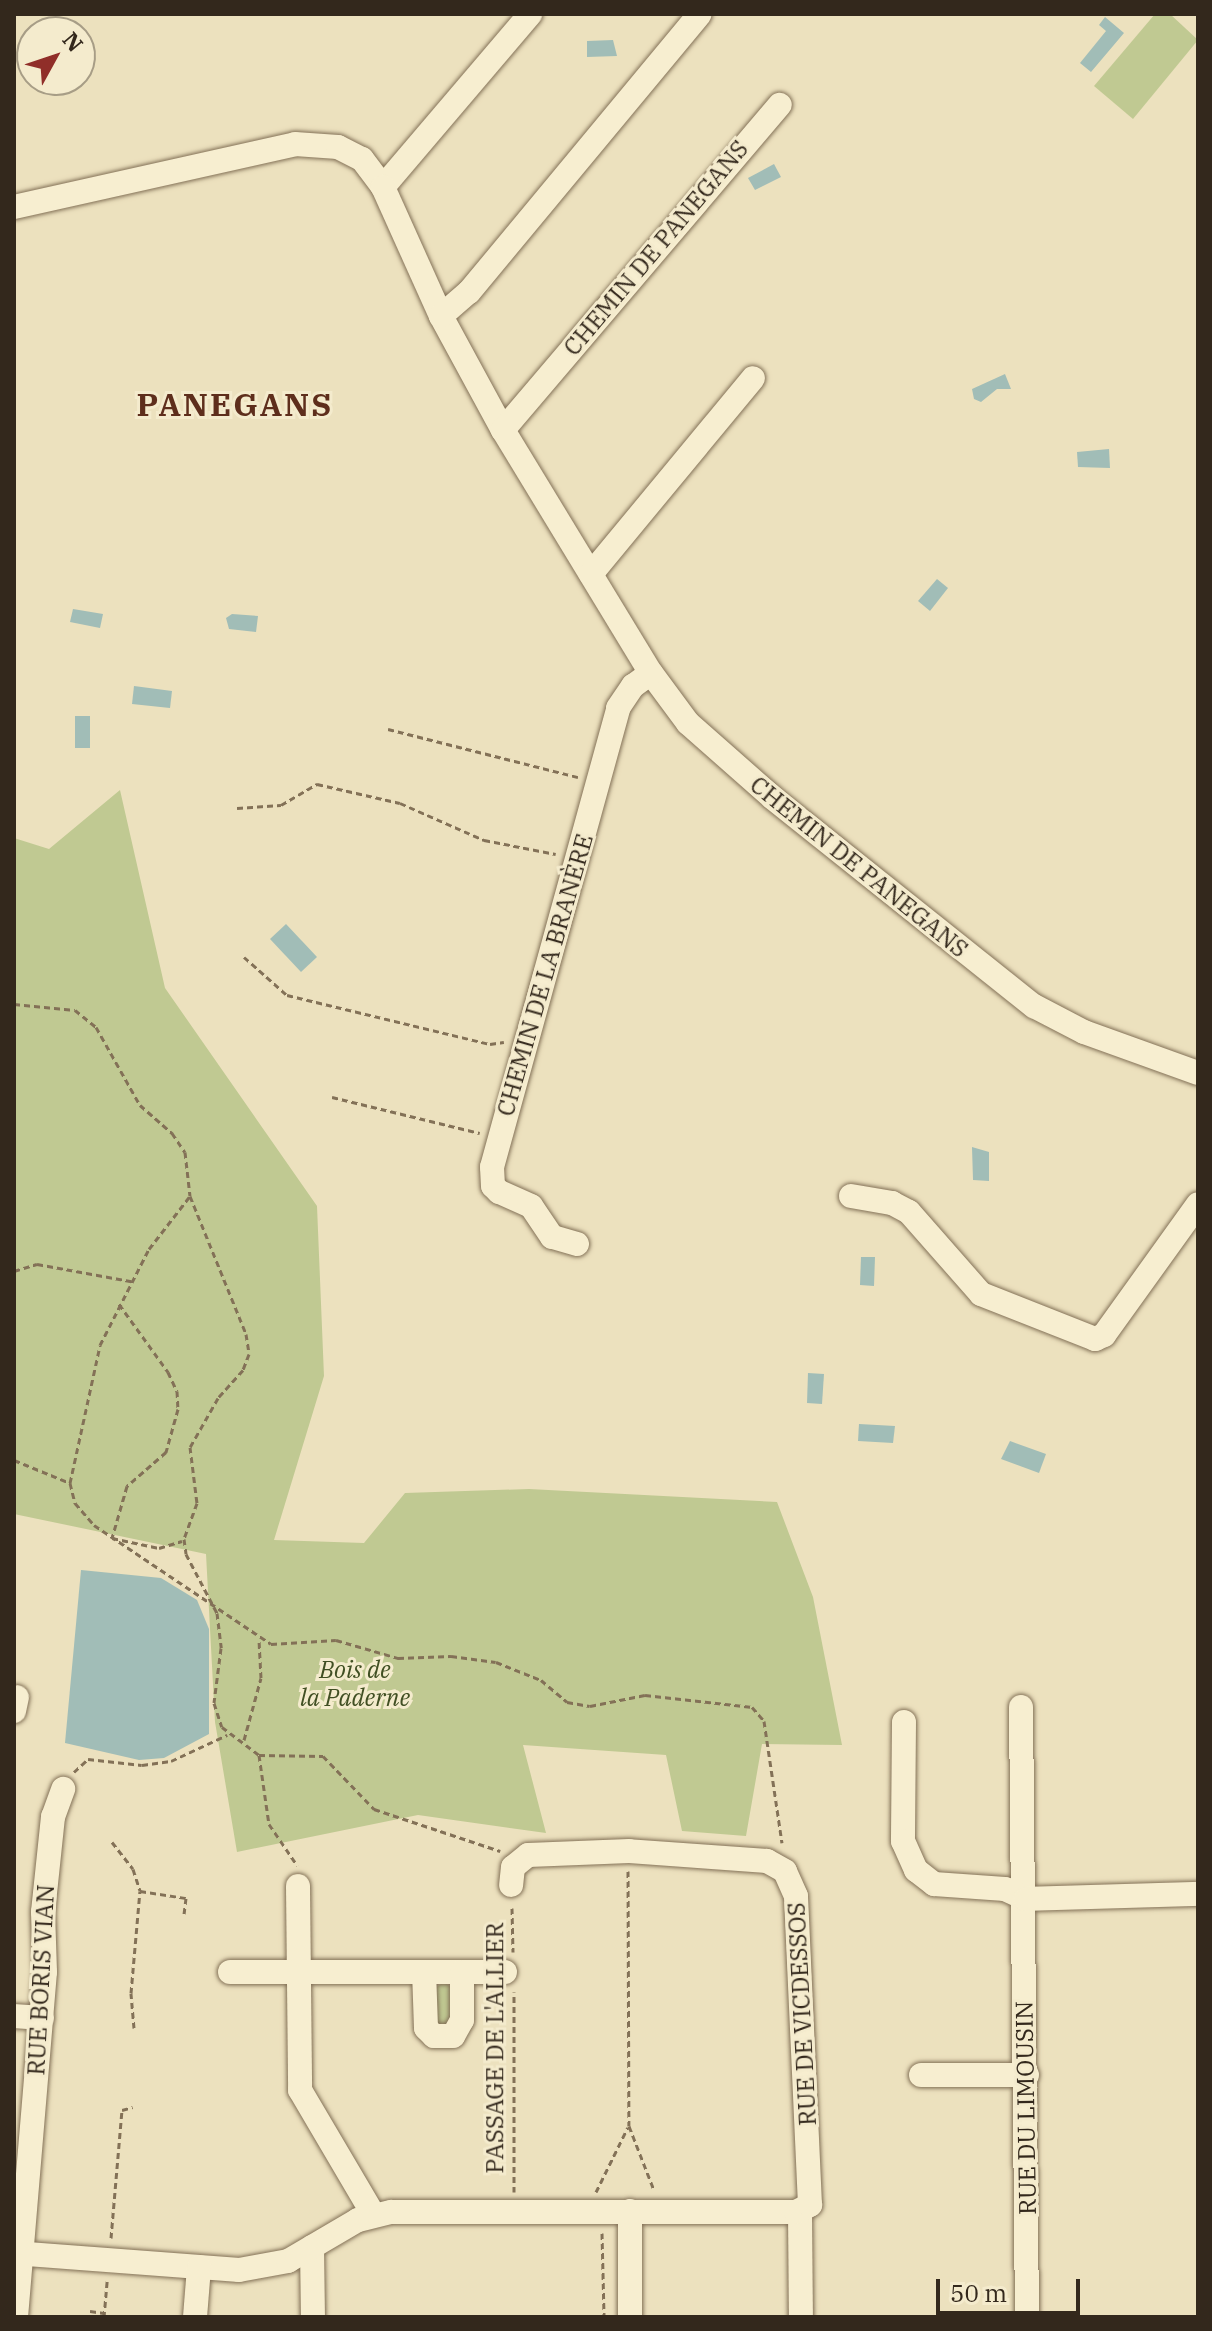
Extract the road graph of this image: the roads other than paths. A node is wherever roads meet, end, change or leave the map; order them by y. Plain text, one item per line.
1 (530, 14) edge
2 (700, 14) edge
3 (780, 105) dead end
4 (383, 187) junction
5 (14, 207) edge
6 (441, 316) junction
7 (753, 378) dead end
8 (503, 430) junction
9 (591, 574) junction
10 (651, 673) junction
11 (1198, 1073) edge
12 (851, 1196) dead end
13 (1198, 1204) edge
14 (577, 1244) dead end
15 (1021, 1707) dead end
16 (904, 1722) dead end
17 (63, 1789) road end
18 (511, 1885) road end
19 (298, 1886) road end
20 (1198, 1894) edge
21 (1026, 1899) junction
22 (230, 1972) dead end
23 (298, 1972) junction
24 (424, 1972) junction
25 (462, 1972) junction
26 (511, 1973) road end
27 (14, 2016) edge
28 (42, 2018) junction
29 (921, 2075) dead end
30 (1027, 2075) junction
31 (25, 2088) edge
32 (21, 2182) edge
33 (630, 2211) junction
34 (800, 2212) junction
35 (373, 2214) junction
36 (312, 2247) junction
37 (17, 2253) edge
38 (199, 2267) junction
39 (16, 2317) edge
40 (195, 2317) edge
41 (313, 2317) edge
42 (630, 2317) edge
43 (801, 2317) edge
44 (1027, 2317) edge

1 - 4 street
2 - 6 street
3 - 8 street, CHEMIN DE PANEGANS
4 - 5 street, CHEMIN DE PANEGANS
4 - 6 street, CHEMIN DE PANEGANS
6 - 8 street, CHEMIN DE PANEGANS
7 - 9 street
8 - 9 street, CHEMIN DE PANEGANS
9 - 10 street, CHEMIN DE PANEGANS
10 - 11 street, CHEMIN DE PANEGANS
10 - 14 street, CHEMIN DE LA BRANÈRE
12 - 13 street
15 - 21 street, RUE DU LIMOUSIN
16 - 21 street
17 - 28 street, RUE BORIS VIAN
18 - 34 street, RUE DE VICDESSOS
19 - 23 street
20 - 21 street
21 - 30 street, RUE DU LIMOUSIN
22 - 23 street
23 - 24 street
23 - 35 street
24 - 25 street
24 - 25 street
25 - 26 street
27 - 28 street
28 - 31 street, RUE BORIS VIAN
29 - 30 street
30 - 44 street, RUE DU LIMOUSIN
31 - 32 street, RUE BORIS VIAN
32 - 37 street, RUE BORIS VIAN
33 - 34 street
33 - 35 street
33 - 42 street
34 - 43 street, RUE DE VICDESSOS
35 - 36 street
36 - 38 street
36 - 41 street
37 - 38 street
37 - 39 street, RUE BORIS VIAN
38 - 40 street

